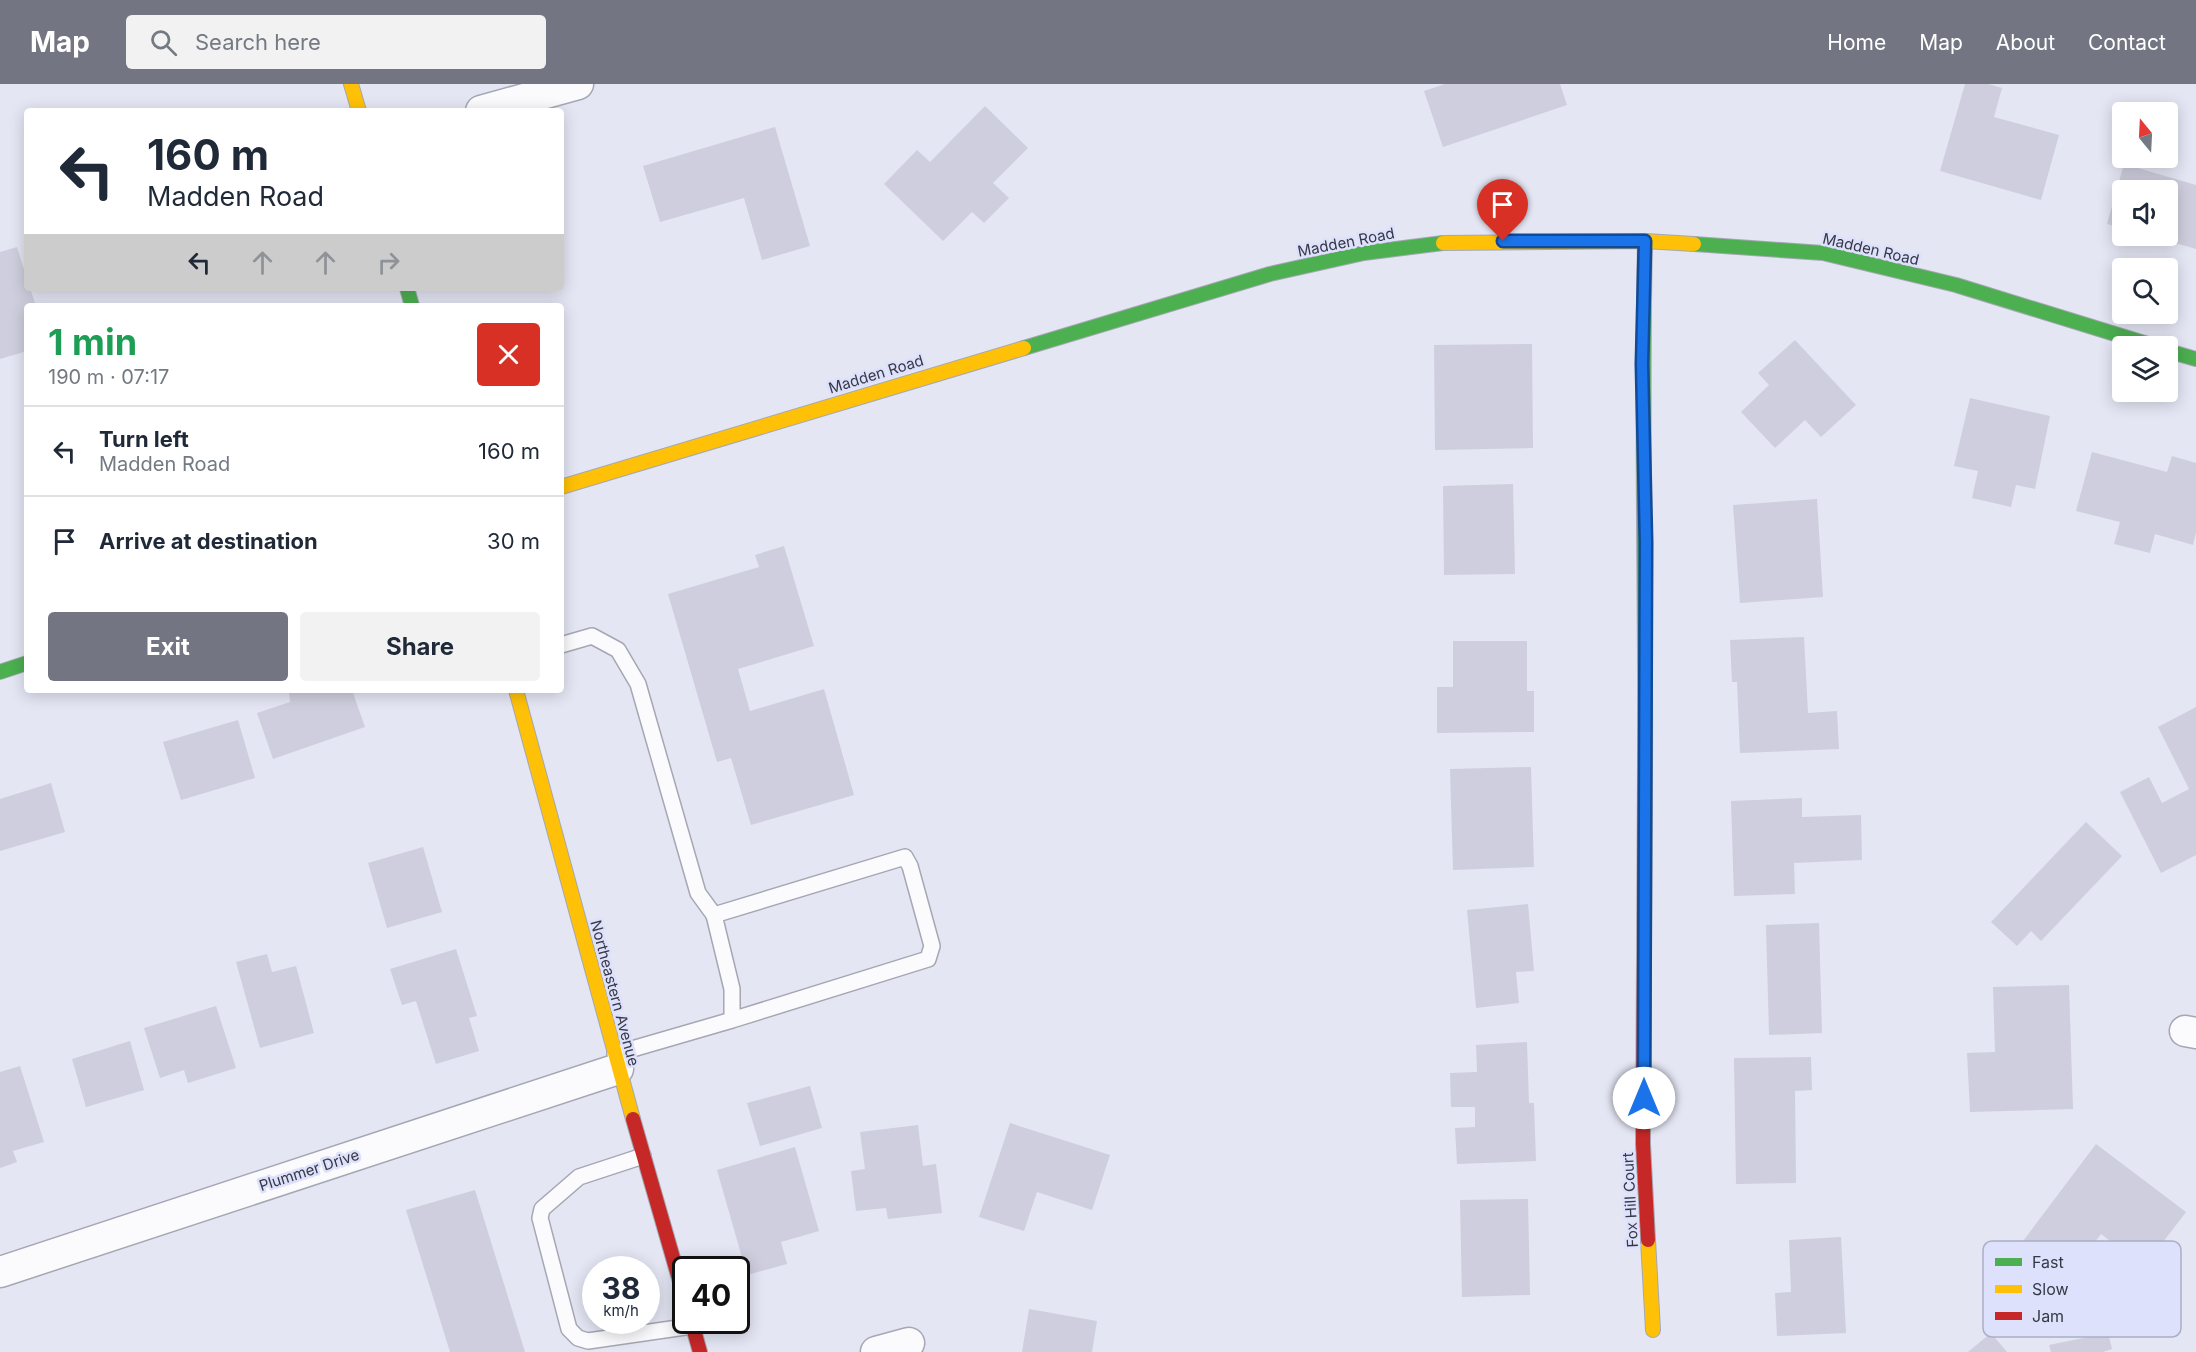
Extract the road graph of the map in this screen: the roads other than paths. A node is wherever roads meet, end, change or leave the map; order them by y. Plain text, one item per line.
1 (351, 84) edge
2 (578, 84) edge
3 (358, 108) edge
4 (492, 108) edge
5 (1645, 241) junction
6 (2122, 336) edge
7 (2178, 354) edge
8 (2196, 359) edge
9 (564, 486) edge
10 (564, 644) edge
11 (24, 664) edge
12 (0, 672) edge
13 (517, 693) edge
14 (714, 915) junction
15 (732, 1020) junction
16 (616, 1062) junction
17 (643, 1156) junction
18 (672, 1256) edge
19 (0, 1272) edge
20 (672, 1326) edge
21 (1653, 1330) dead end
22 (694, 1334) edge
23 (909, 1343) dead end
24 (700, 1352) edge
25 (876, 1352) edge

1 - 3 street
2 - 4 street
5 - 6 street, Madden Road
5 - 9 street, Madden Road
5 - 21 street, Fox Hill Court
7 - 8 street
10 - 14 lane
11 - 12 street
13 - 16 street, Northeastern Avenue
14 - 15 lane
14 - 15 lane
15 - 16 lane
16 - 17 street, Northeastern Avenue
16 - 19 street, Plummer Drive
17 - 18 street, Northeastern Avenue
17 - 20 lane
22 - 24 street
23 - 25 street

